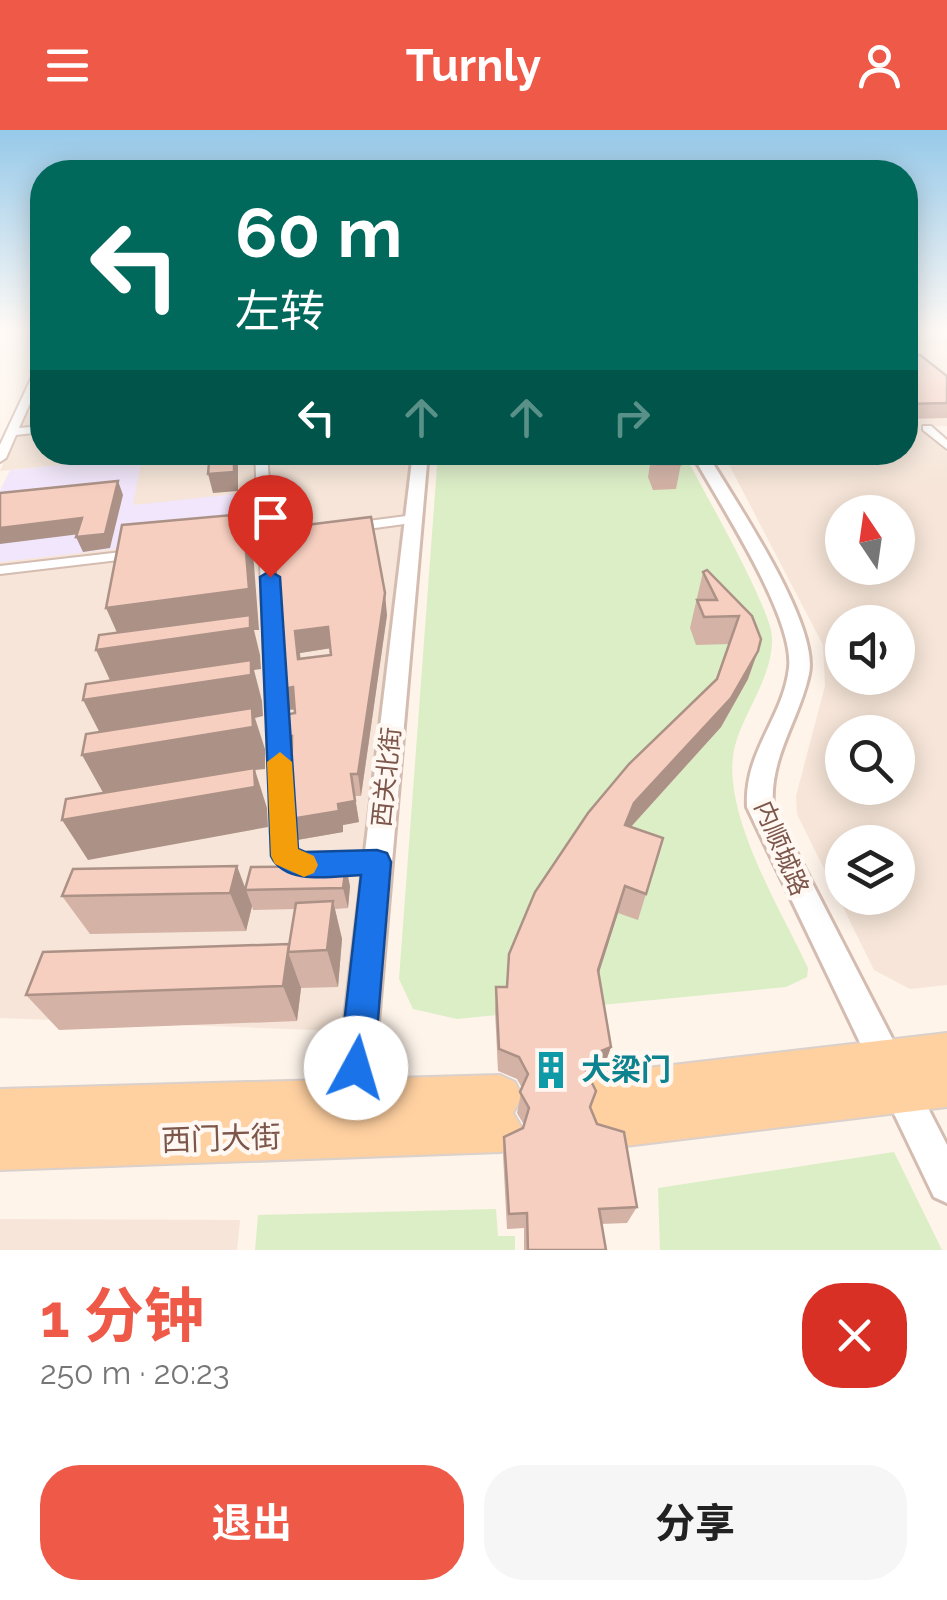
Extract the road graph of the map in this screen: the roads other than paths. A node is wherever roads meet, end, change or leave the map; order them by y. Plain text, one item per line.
1 (30, 392) edge
2 (927, 428) dead end
3 (30, 430) edge
4 (12, 432) junction
5 (947, 446) edge
6 (0, 458) edge
7 (261, 465) edge
8 (420, 465) edge
9 (705, 465) edge
10 (414, 519) junction
11 (341, 528) edge
12 (162, 551) edge
13 (0, 570) edge
14 (377, 862) junction
15 (947, 1054) edge
16 (893, 1077) junction
17 (947, 1086) edge
18 (353, 1102) junction
19 (607, 1110) dead end
20 (0, 1111) edge
21 (0, 1146) edge
22 (947, 1184) edge

1 - 4 street
2 - 5 street
3 - 4 street
4 - 6 street
7 - 14 street
8 - 10 street, 西关北街
9 - 16 street, 内顺城路
10 - 11 street
10 - 14 street, 西关北街
12 - 13 street
14 - 18 street, 西关北街
15 - 16 main road
16 - 17 main road
16 - 19 main road
16 - 22 street, 内顺城路
18 - 20 main road, 西门大街
18 - 21 main road, 西门大街

